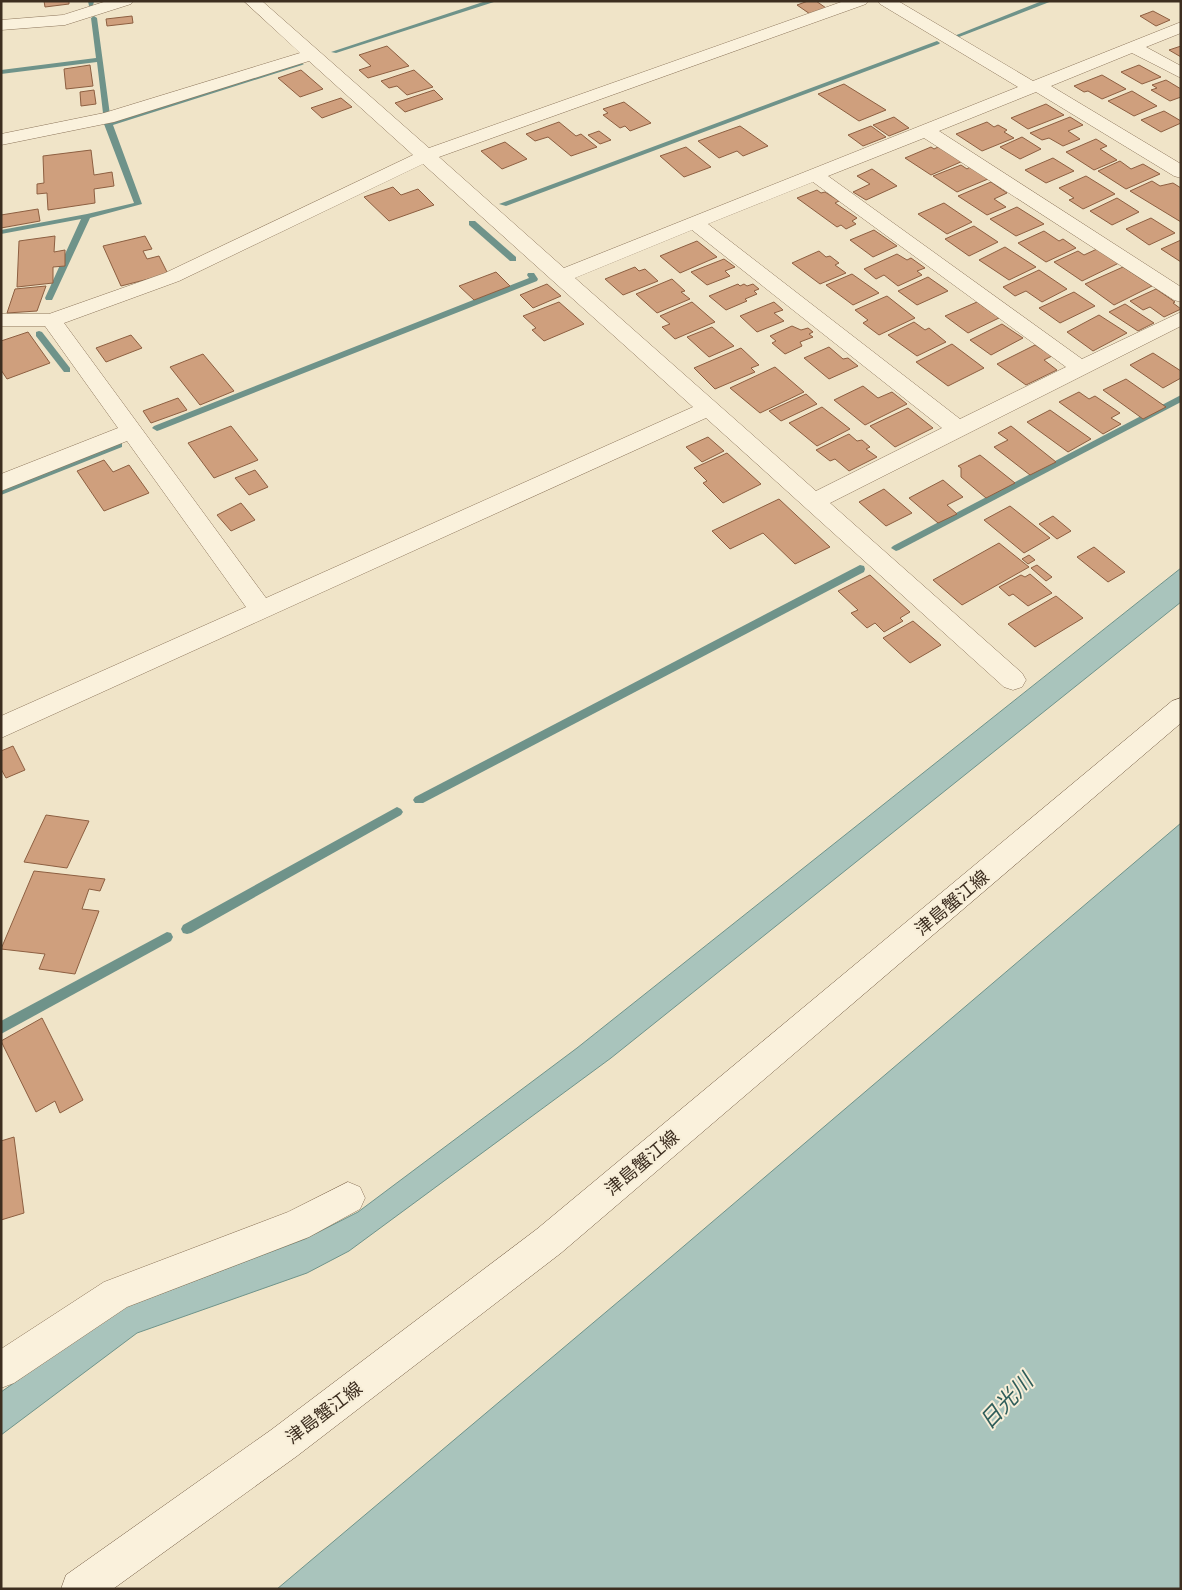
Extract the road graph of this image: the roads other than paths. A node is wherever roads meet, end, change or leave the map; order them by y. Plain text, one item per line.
1 (125, 1) edge
2 (252, 1) edge
3 (860, 1) edge
4 (886, 1) edge
5 (1, 25) edge
6 (1181, 27) edge
7 (1133, 47) junction
8 (312, 55) junction
9 (1181, 73) edge
10 (1035, 87) junction
11 (926, 131) junction
12 (1, 140) edge
13 (425, 156) junction
14 (1181, 172) edge
15 (815, 175) junction
16 (695, 223) junction
17 (561, 276) junction
18 (1181, 296) edge
19 (1181, 318) edge
20 (1, 320) edge
21 (51, 320) junction
22 (1081, 368) junction
23 (707, 409) junction
24 (958, 429) junction
25 (132, 431) junction
26 (1, 483) edge
27 (813, 502) junction
28 (262, 610) junction
29 (1013, 680) dead end
30 (1181, 708) edge
31 (1, 728) edge
32 (348, 1198) dead end
33 (1, 1370) edge
34 (80, 1589) edge

1 - 5 street
2 - 8 street
3 - 13 street
4 - 10 street
6 - 7 street
7 - 9 street
7 - 10 street
8 - 12 street
8 - 13 street
10 - 11 street
10 - 14 street
11 - 15 street
11 - 18 street
13 - 17 street
13 - 21 street
15 - 16 street
15 - 22 street
16 - 17 street
16 - 24 street
17 - 23 street
19 - 22 street
20 - 21 street
21 - 25 street
22 - 24 street
23 - 27 street
23 - 28 street
24 - 27 street
25 - 26 street
25 - 28 street
27 - 29 street
28 - 31 street
30 - 34 street, 津島蟹江線
32 - 33 street

